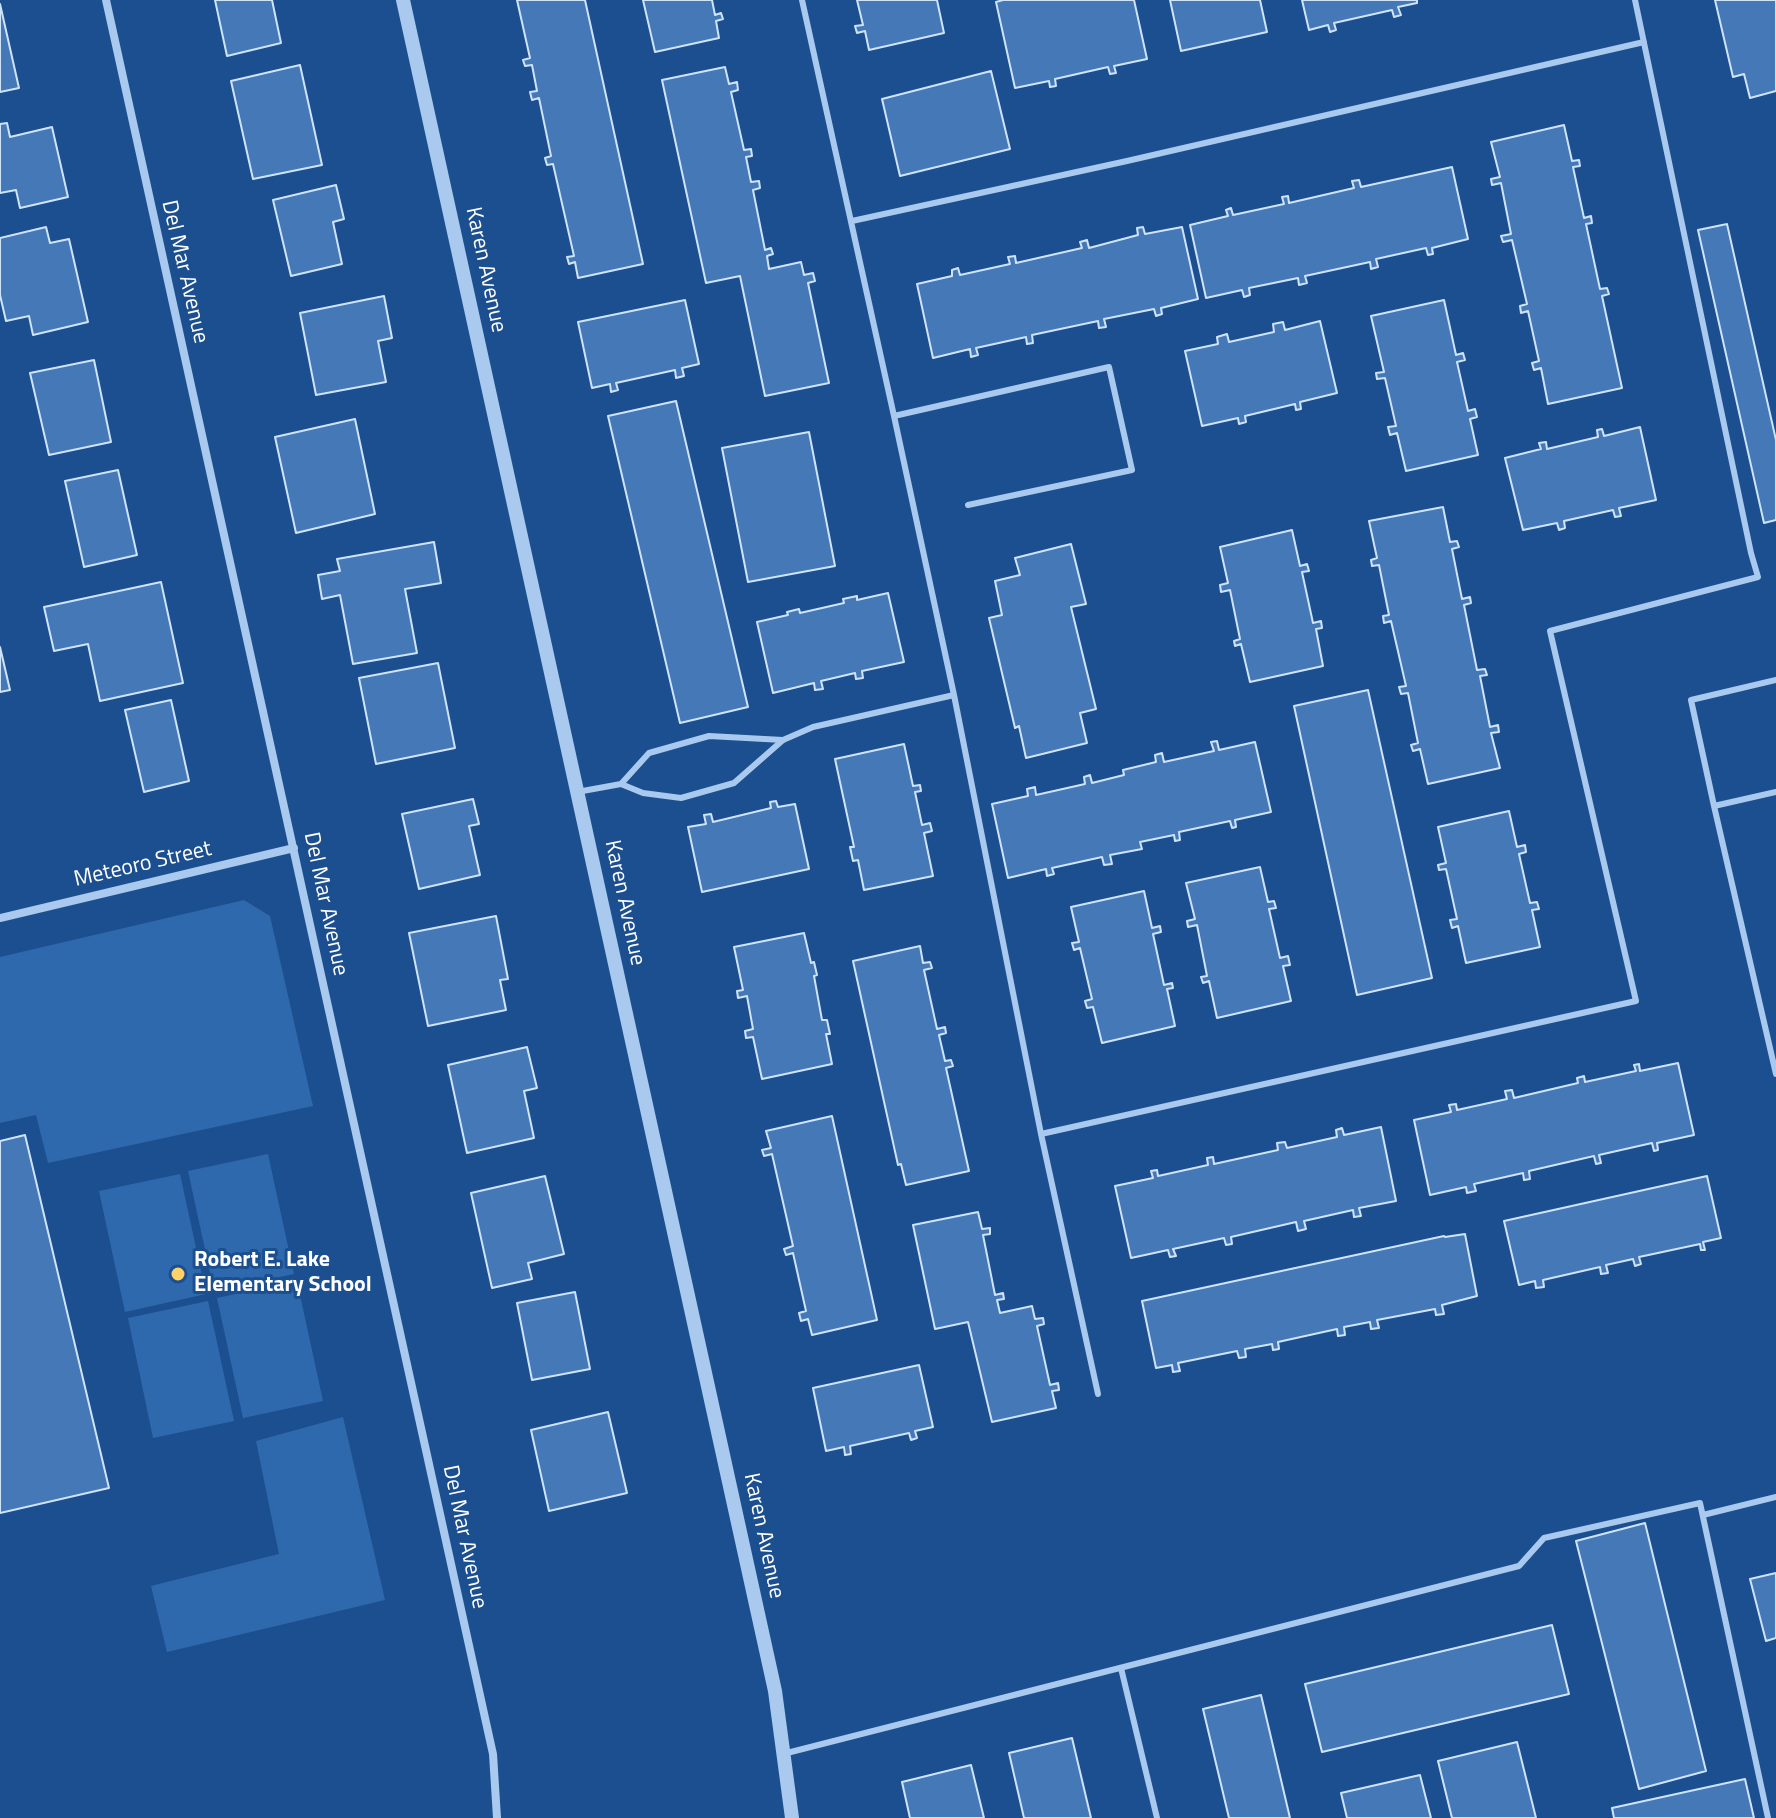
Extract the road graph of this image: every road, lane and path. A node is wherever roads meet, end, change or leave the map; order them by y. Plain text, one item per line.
1 (106, 0) edge
2 (403, 0) edge
3 (802, 0) edge
4 (1635, 0) edge
5 (1644, 42) junction
6 (852, 221) junction
7 (894, 416) junction
8 (968, 505) dead end
9 (1776, 680) edge
10 (954, 695) junction
11 (783, 740) junction
12 (621, 784) junction
13 (577, 792) junction
14 (1776, 792) edge
15 (1714, 806) junction
16 (294, 848) junction
17 (0, 918) edge
18 (1776, 1074) edge
19 (1041, 1134) junction
20 (1098, 1394) dead end
21 (1776, 1497) edge
22 (1703, 1515) junction
23 (1121, 1668) junction
24 (783, 1754) junction
25 (497, 1818) edge
26 (792, 1818) edge
27 (1157, 1818) edge
28 (1768, 1818) edge

1 - 16 street, Del Mar Avenue
2 - 13 street, Karen Avenue
3 - 6 lane
4 - 5 lane
5 - 6 lane
5 - 19 lane
6 - 7 lane
7 - 8 lane
7 - 10 lane
9 - 15 lane
10 - 11 lane
10 - 19 lane
11 - 12 lane
11 - 12 lane
12 - 13 lane
13 - 24 street, Karen Avenue
14 - 15 lane
15 - 18 lane
16 - 17 street, Meteoro Street
16 - 25 street, Del Mar Avenue
19 - 20 lane
21 - 22 lane
22 - 23 lane
22 - 28 lane
23 - 24 lane
23 - 27 lane
24 - 26 street, Karen Avenue

